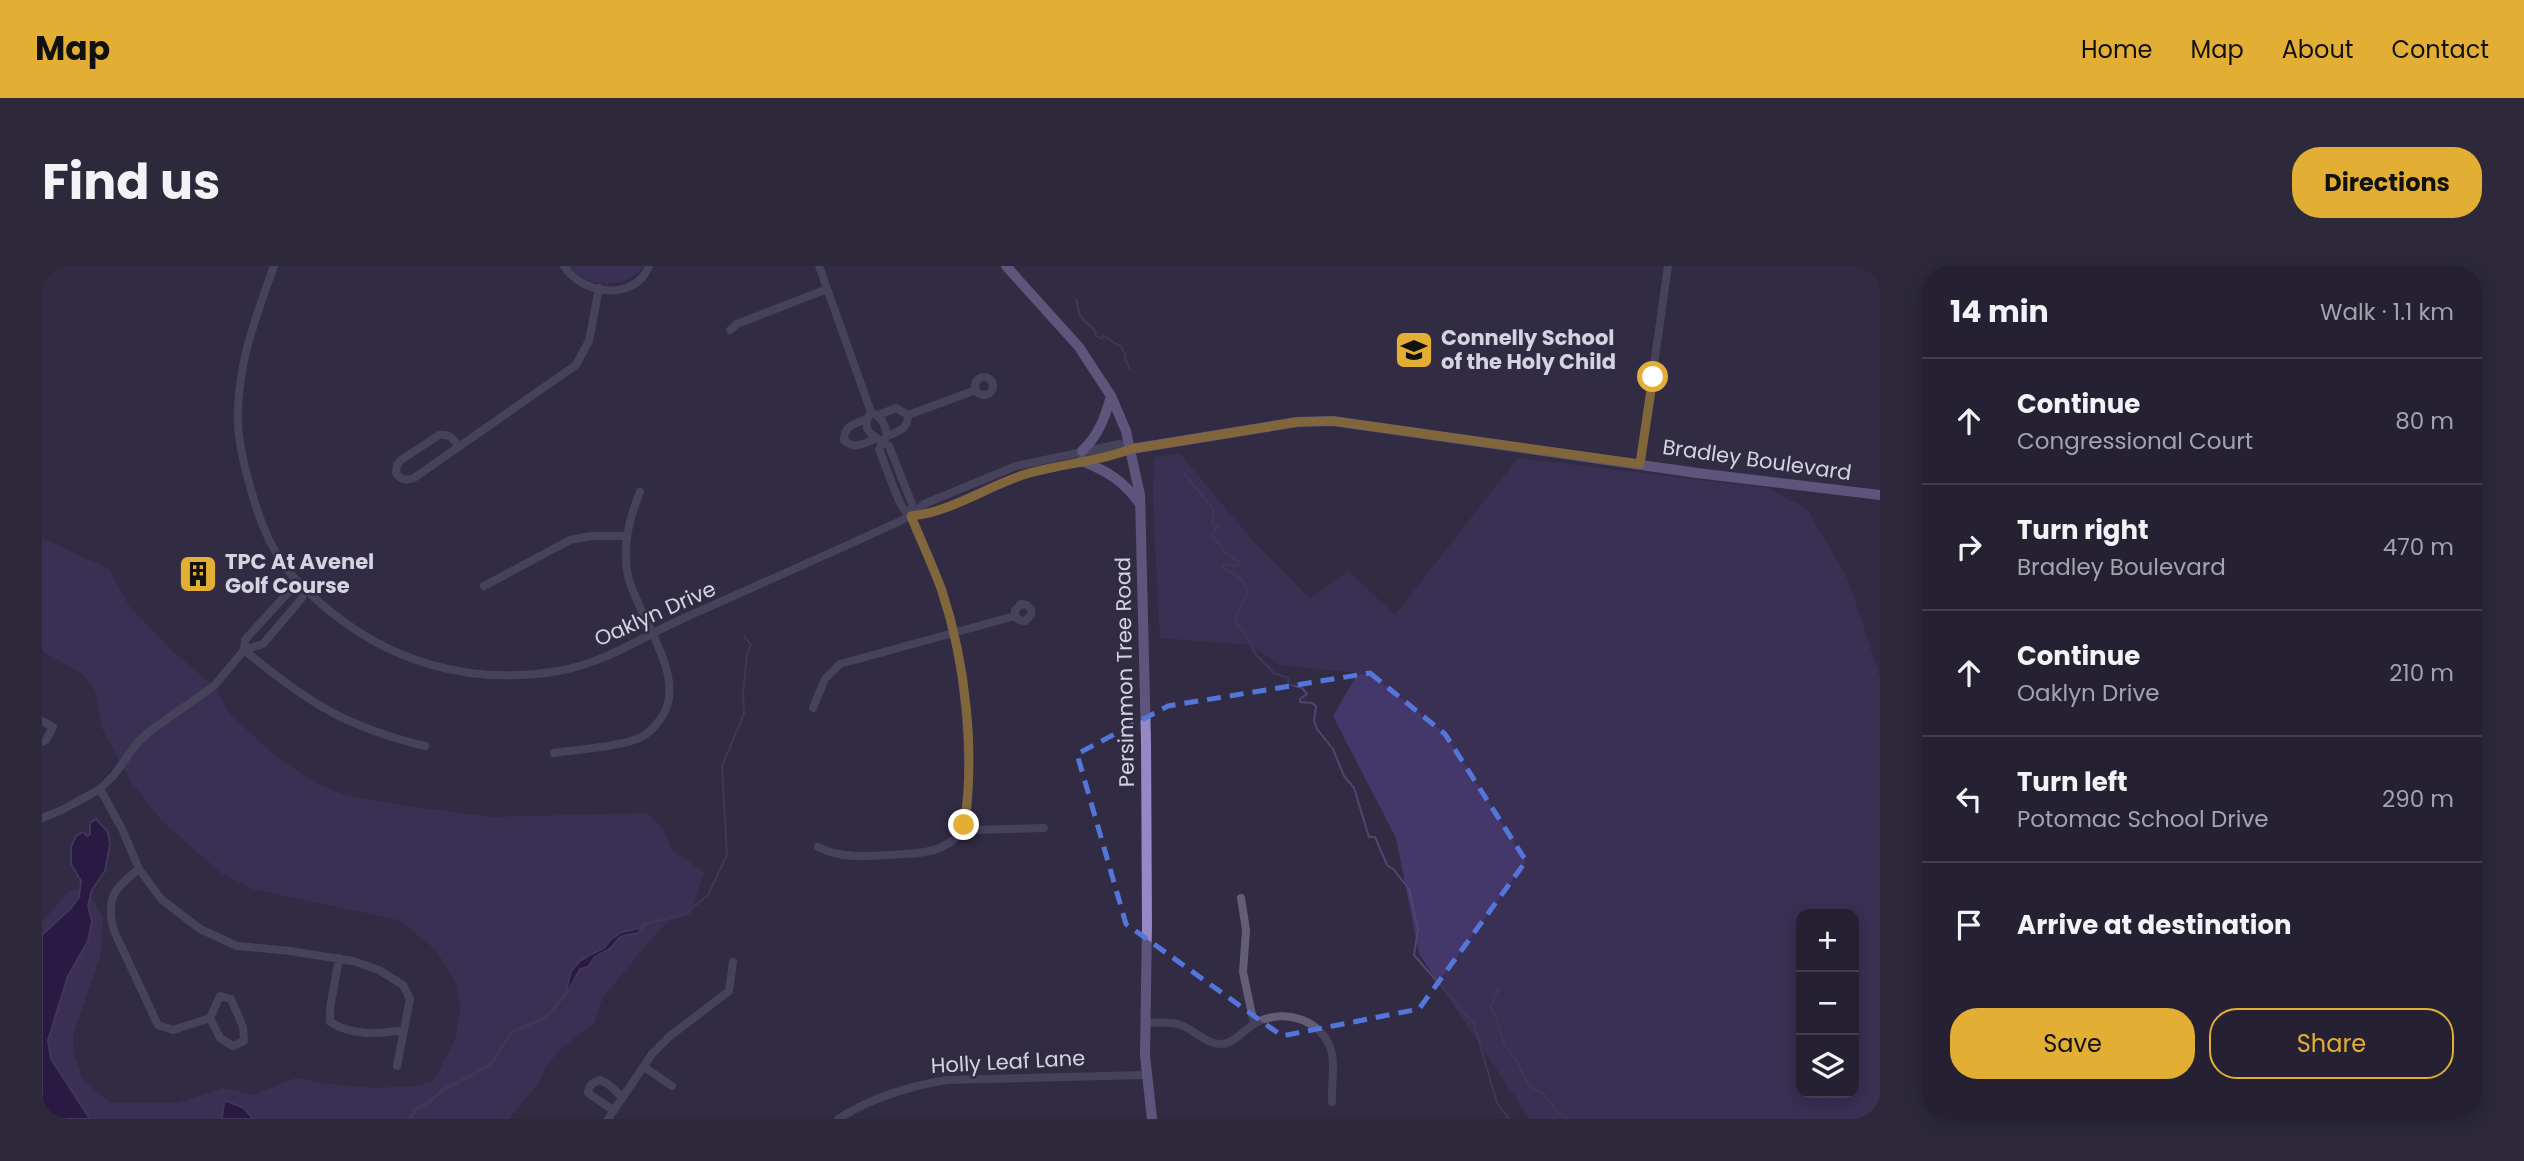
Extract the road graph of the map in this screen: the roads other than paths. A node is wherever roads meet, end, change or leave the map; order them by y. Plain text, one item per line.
1 (274, 266) edge
2 (564, 266) edge
3 (649, 266) edge
4 (819, 266) edge
5 (1006, 266) edge
6 (1668, 266) edge
7 (599, 288) junction
8 (827, 289) junction
9 (730, 330) dead end
10 (976, 390) dead end
11 (1111, 396) junction
12 (872, 415) junction
13 (908, 415) junction
14 (881, 439) junction
15 (459, 447) junction
16 (1131, 449) junction
17 (1082, 456) junction
18 (1640, 464) junction
19 (640, 492) dead end
20 (1880, 495) edge
21 (1140, 505) junction
22 (911, 516) junction
23 (627, 536) junction
24 (484, 586) dead end
25 (303, 587) junction
26 (1015, 616) dead end
27 (953, 632) junction
28 (653, 634) junction
29 (244, 650) junction
30 (813, 708) dead end
31 (42, 721) edge
32 (42, 742) edge
33 (425, 746) dead end
34 (554, 753) dead end
35 (100, 789) junction
36 (42, 818) edge
37 (964, 825) junction
38 (1044, 828) dead end
39 (818, 847) dead end
40 (139, 869) junction
41 (1241, 898) dead end
42 (339, 958) junction
43 (733, 961) dead end
44 (210, 1018) junction
45 (1145, 1023) junction
46 (1254, 1024) junction
47 (404, 1030) junction
48 (397, 1066) dead end
49 (644, 1067) junction
50 (1145, 1075) junction
51 (672, 1086) dead end
52 (622, 1097) junction
53 (1332, 1102) dead end
54 (613, 1110) junction
55 (608, 1119) edge
56 (838, 1119) edge
57 (1152, 1119) edge

1 - 25 street, Oaklyn Drive
2 - 7 street
3 - 7 street
4 - 8 street
5 - 11 main road, Persimmon Tree Road
6 - 18 street
7 - 15 street
8 - 9 street
8 - 12 street
10 - 13 street
11 - 16 main road, Persimmon Tree Road
11 - 17 main road
12 - 13 street
12 - 14 street
12 - 14 street
12 - 14 street
13 - 14 street
14 - 22 street
15 - 15 street
16 - 17 street, Oaklyn Drive
16 - 18 main road, Bradley Boulevard
16 - 21 main road, Persimmon Tree Road
17 - 21 main road
17 - 22 street, Oaklyn Drive
18 - 20 main road, Bradley Boulevard
19 - 23 street
21 - 45 main road, Persimmon Tree Road
22 - 27 street
22 - 28 street, Oaklyn Drive
23 - 24 street
23 - 28 street
25 - 28 street, Oaklyn Drive
25 - 29 street
25 - 29 street
26 - 27 street
27 - 30 street
27 - 37 street
28 - 34 street
29 - 33 street
29 - 35 street
31 - 32 street
35 - 36 street
35 - 40 street
37 - 38 street
37 - 39 street
40 - 42 street
40 - 44 street
41 - 46 street
42 - 47 street
42 - 47 street
43 - 49 street
44 - 44 street
45 - 46 street
45 - 50 main road, Persimmon Tree Road
46 - 53 street
47 - 48 street
49 - 51 street
49 - 52 street
50 - 56 street, Holly Leaf Lane
50 - 57 main road, Persimmon Tree Road
52 - 54 street
52 - 54 street
54 - 55 street

